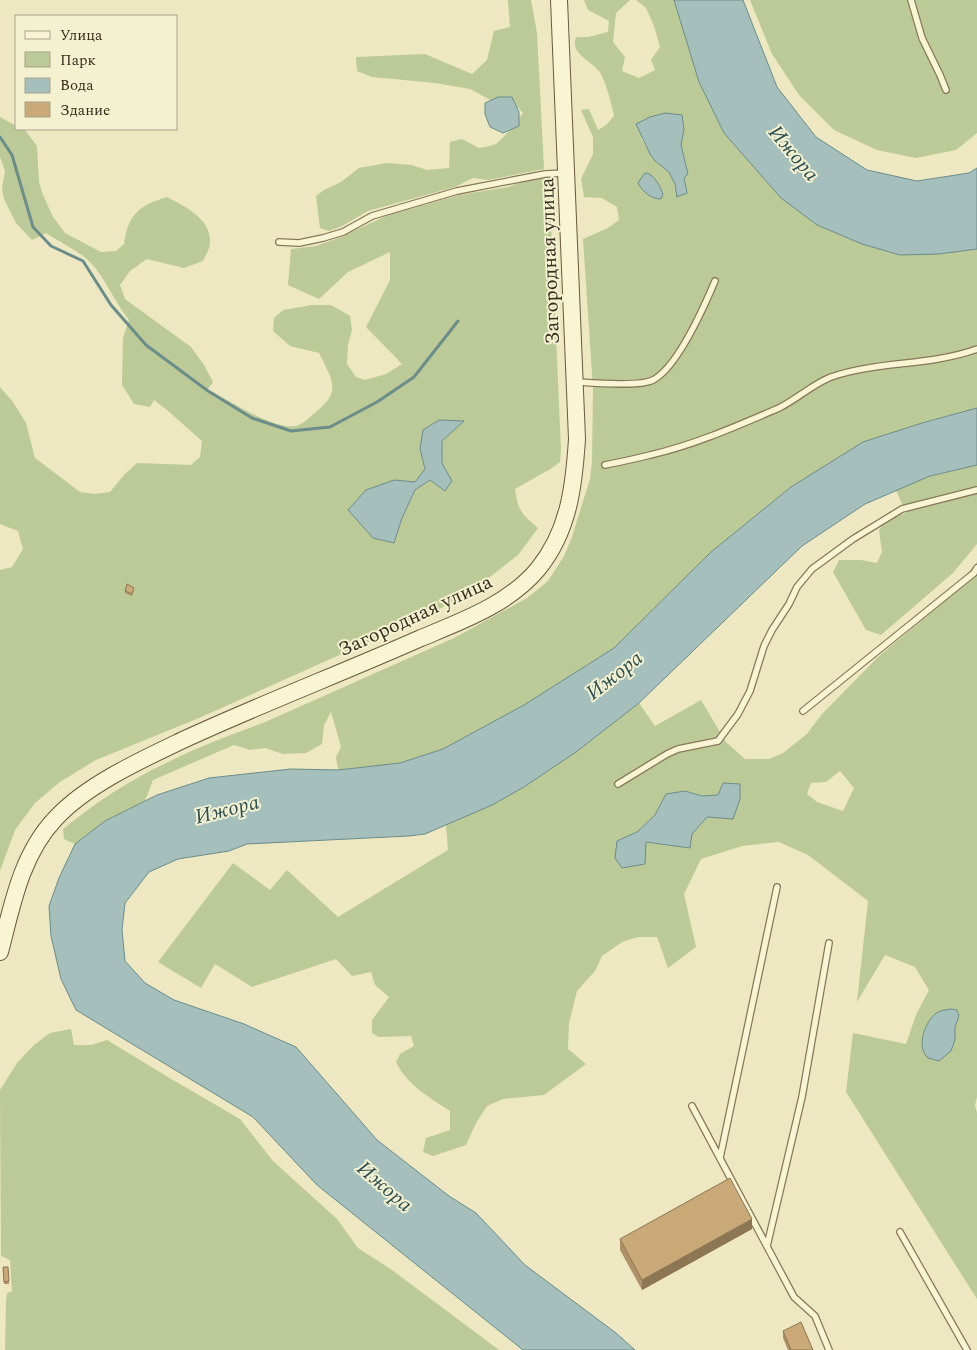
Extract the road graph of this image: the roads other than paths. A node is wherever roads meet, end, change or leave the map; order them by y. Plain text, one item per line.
1 (559, 0) edge
2 (911, 0) edge
3 (946, 90) dead end
4 (567, 173) junction
5 (279, 242) dead end
6 (715, 281) dead end
7 (977, 349) edge
8 (575, 382) junction
9 (605, 465) dead end
10 (977, 490) edge
11 (977, 568) edge
12 (803, 711) dead end
13 (618, 784) dead end
14 (776, 887) dead end
15 (829, 943) dead end
16 (0, 952) edge
17 (692, 1106) dead end
18 (720, 1158) junction
19 (900, 1232) dead end
20 (767, 1246) junction
21 (829, 1350) edge
22 (967, 1350) edge

1 - 4 main road, Загородная улица
2 - 3 lane
4 - 5 lane
4 - 8 main road, Загородная улица
6 - 8 lane
7 - 9 lane
8 - 16 main road, Загородная улица
10 - 13 lane
11 - 12 lane
14 - 18 lane
15 - 20 lane
17 - 18 lane
18 - 20 lane
19 - 22 lane
20 - 21 lane

